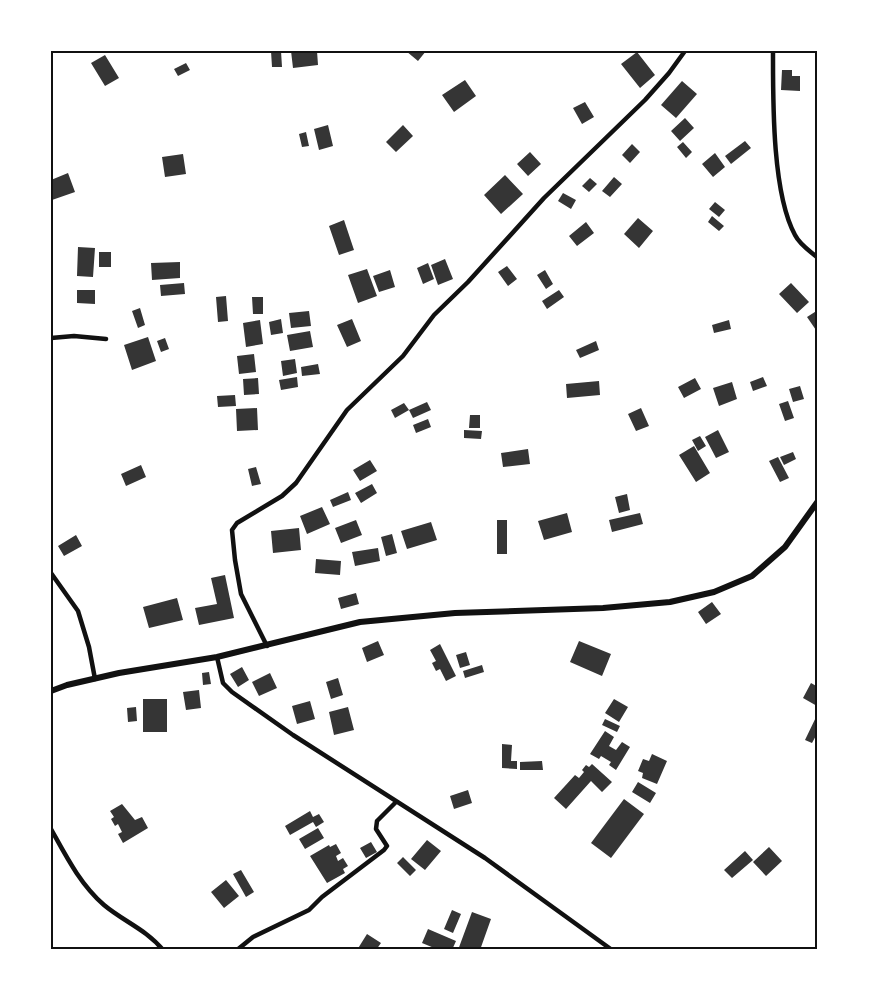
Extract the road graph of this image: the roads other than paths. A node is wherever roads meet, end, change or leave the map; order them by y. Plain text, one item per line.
1 (685, 51) edge
2 (773, 51) edge
3 (818, 258) edge
4 (51, 338) edge
5 (106, 339) dead end
6 (818, 501) edge
7 (51, 573) edge
8 (267, 646) junction
9 (217, 657) junction
10 (95, 680) junction
11 (51, 691) edge
12 (396, 802) junction
13 (51, 829) edge
14 (163, 950) edge
15 (237, 950) edge
16 (612, 950) edge

1 - 8 street
2 - 3 street
4 - 5 street
6 - 8 main road
7 - 10 street
8 - 9 main road
9 - 10 main road
9 - 12 street
10 - 11 main road
12 - 15 street
12 - 16 street
13 - 14 street

